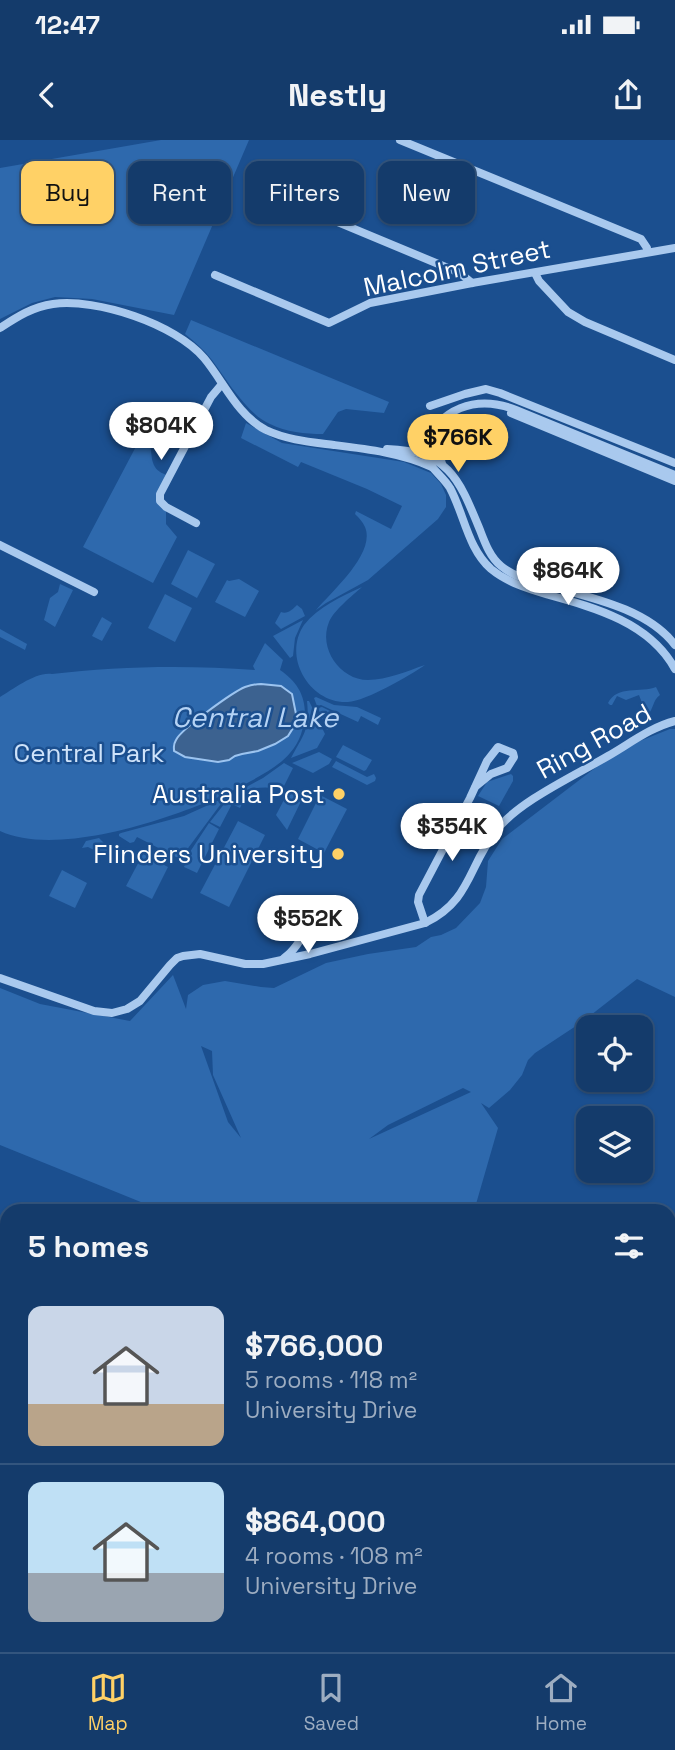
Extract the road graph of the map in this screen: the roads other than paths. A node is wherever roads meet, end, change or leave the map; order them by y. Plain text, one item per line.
1 (400, 140) edge
2 (342, 224) edge
3 (675, 248) edge
4 (647, 252) junction
5 (535, 273) junction
6 (215, 275) dead end
7 (472, 283) junction
8 (0, 328) edge
9 (675, 360) edge
10 (222, 384) junction
11 (430, 406) dead end
12 (439, 432) junction
13 (427, 439) junction
14 (367, 449) junction
15 (396, 450) junction
16 (425, 455) junction
17 (403, 457) junction
18 (675, 463) edge
19 (442, 464) junction
20 (433, 467) junction
21 (675, 475) edge
22 (675, 481) edge
23 (457, 505) junction
24 (472, 510) junction
25 (196, 523) dead end
26 (0, 545) edge
27 (94, 592) dead end
28 (675, 645) edge
29 (675, 669) edge
30 (675, 715) edge
31 (673, 723) edge
32 (475, 786) junction
33 (310, 923) dead end
34 (425, 923) junction
35 (279, 962) junction
36 (0, 978) edge

1 - 4 street
2 - 7 street
3 - 4 street, Malcolm Street
4 - 5 street, Malcolm Street
5 - 7 street, Malcolm Street
5 - 9 street
6 - 7 street, Malcolm Street
8 - 10 street
10 - 14 street
10 - 25 street
11 - 18 street
12 - 16 street
12 - 19 street
12 - 22 street
13 - 15 street
13 - 16 street
13 - 21 street
14 - 15 street
14 - 17 street
15 - 16 street
16 - 17 street
16 - 19 street
16 - 20 street
17 - 20 street
19 - 24 street
20 - 23 street
23 - 24 street
23 - 29 street
24 - 28 street
26 - 27 street
30 - 31 street, Ring Road
31 - 34 street, Ring Road
32 - 32 street
32 - 34 street
33 - 35 street
34 - 35 street, Ring Road
35 - 36 street, Ring Road

